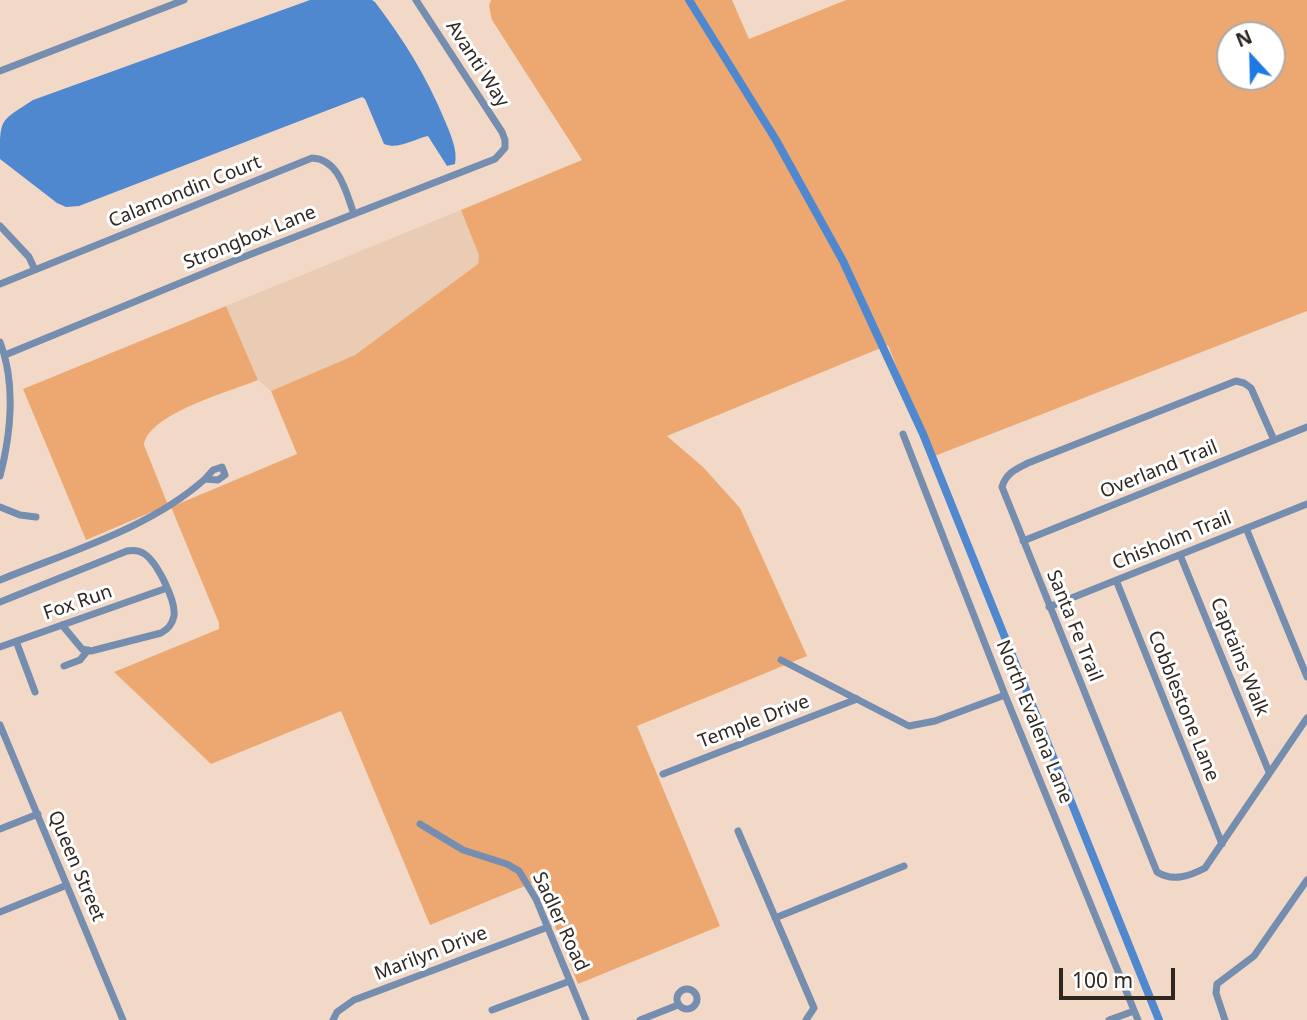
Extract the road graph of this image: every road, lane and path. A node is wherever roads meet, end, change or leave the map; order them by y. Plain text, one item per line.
1 (184, 0) edge
2 (416, 0) edge
3 (0, 71) edge
4 (505, 148) joint
5 (355, 214) junction
6 (0, 226) edge
7 (35, 270) junction
8 (0, 284) edge
9 (0, 342) edge
10 (5, 355) junction
11 (1307, 427) edge
12 (903, 434) dead end
13 (1274, 440) junction
14 (0, 476) edge
15 (205, 479) dead end
16 (1307, 504) edge
17 (0, 507) edge
18 (36, 517) dead end
19 (1247, 528) junction
20 (1023, 541) junction
21 (1180, 555) junction
22 (0, 580) edge
23 (1116, 580) junction
24 (167, 588) junction
25 (0, 602) edge
26 (1049, 607) junction
27 (62, 625) junction
28 (16, 641) junction
29 (0, 647) edge
30 (88, 650) junction
31 (781, 660) dead end
32 (64, 666) dead end
33 (1307, 677) edge
34 (35, 692) dead end
35 (1006, 695) junction
36 (857, 699) junction
37 (1307, 718) edge
38 (0, 724) edge
39 (1269, 772) junction
40 (663, 774) dead end
41 (38, 814) junction
42 (420, 824) dead end
43 (0, 829) edge
44 (738, 831) dead end
45 (1222, 844) junction
46 (904, 866) dead end
47 (1307, 880) edge
48 (67, 885) junction
49 (0, 912) edge
50 (775, 918) junction
51 (548, 927) junction
52 (570, 981) junction
53 (678, 1005) dead end
54 (492, 1010) dead end
55 (1134, 1011) junction
56 (123, 1020) edge
57 (333, 1020) edge
58 (586, 1020) edge
59 (640, 1020) edge
60 (806, 1020) edge
61 (1109, 1020) edge
62 (1138, 1020) edge
63 (1225, 1020) edge

1 - 3 street
2 - 4 street, Avanti Way
4 - 5 street, Strongbox Lane
5 - 7 street, Calamondin Court
5 - 10 street, Strongbox Lane
6 - 7 street
7 - 8 street, Calamondin Court
9 - 10 street
10 - 14 street
11 - 13 street, Overland Trail
12 - 35 street, North Evalena Lane
13 - 20 street, Overland Trail
13 - 20 street, Santa Fe Trail
15 - 22 street
16 - 19 street, Chisholm Trail
17 - 18 street
19 - 21 street, Chisholm Trail
19 - 33 street
20 - 26 street, Santa Fe Trail
21 - 23 street, Chisholm Trail
21 - 39 street, Captains Walk
23 - 26 street, Chisholm Trail
23 - 45 street, Cobblestone Lane
24 - 25 street
24 - 27 street, Fox Run
24 - 30 street
26 - 45 street, Santa Fe Trail
27 - 28 street, Fox Run
27 - 30 street
28 - 29 street, Fox Run
28 - 34 street
30 - 32 street
31 - 36 street
35 - 36 street
35 - 55 street, North Evalena Lane
36 - 40 street, Temple Drive
37 - 39 street, Santa Fe Trail
38 - 41 street, Queen Street
39 - 45 street, Santa Fe Trail
41 - 43 street
41 - 48 street, Queen Street
42 - 51 street, Sadler Road
44 - 50 street
46 - 50 street
47 - 63 street
48 - 49 street
48 - 56 street, Queen Street
50 - 60 street
51 - 52 street, Sadler Road
51 - 57 street, Marilyn Drive
52 - 54 street
52 - 58 street, Sadler Road
53 - 59 street
55 - 61 street
55 - 62 street, North Evalena Lane

